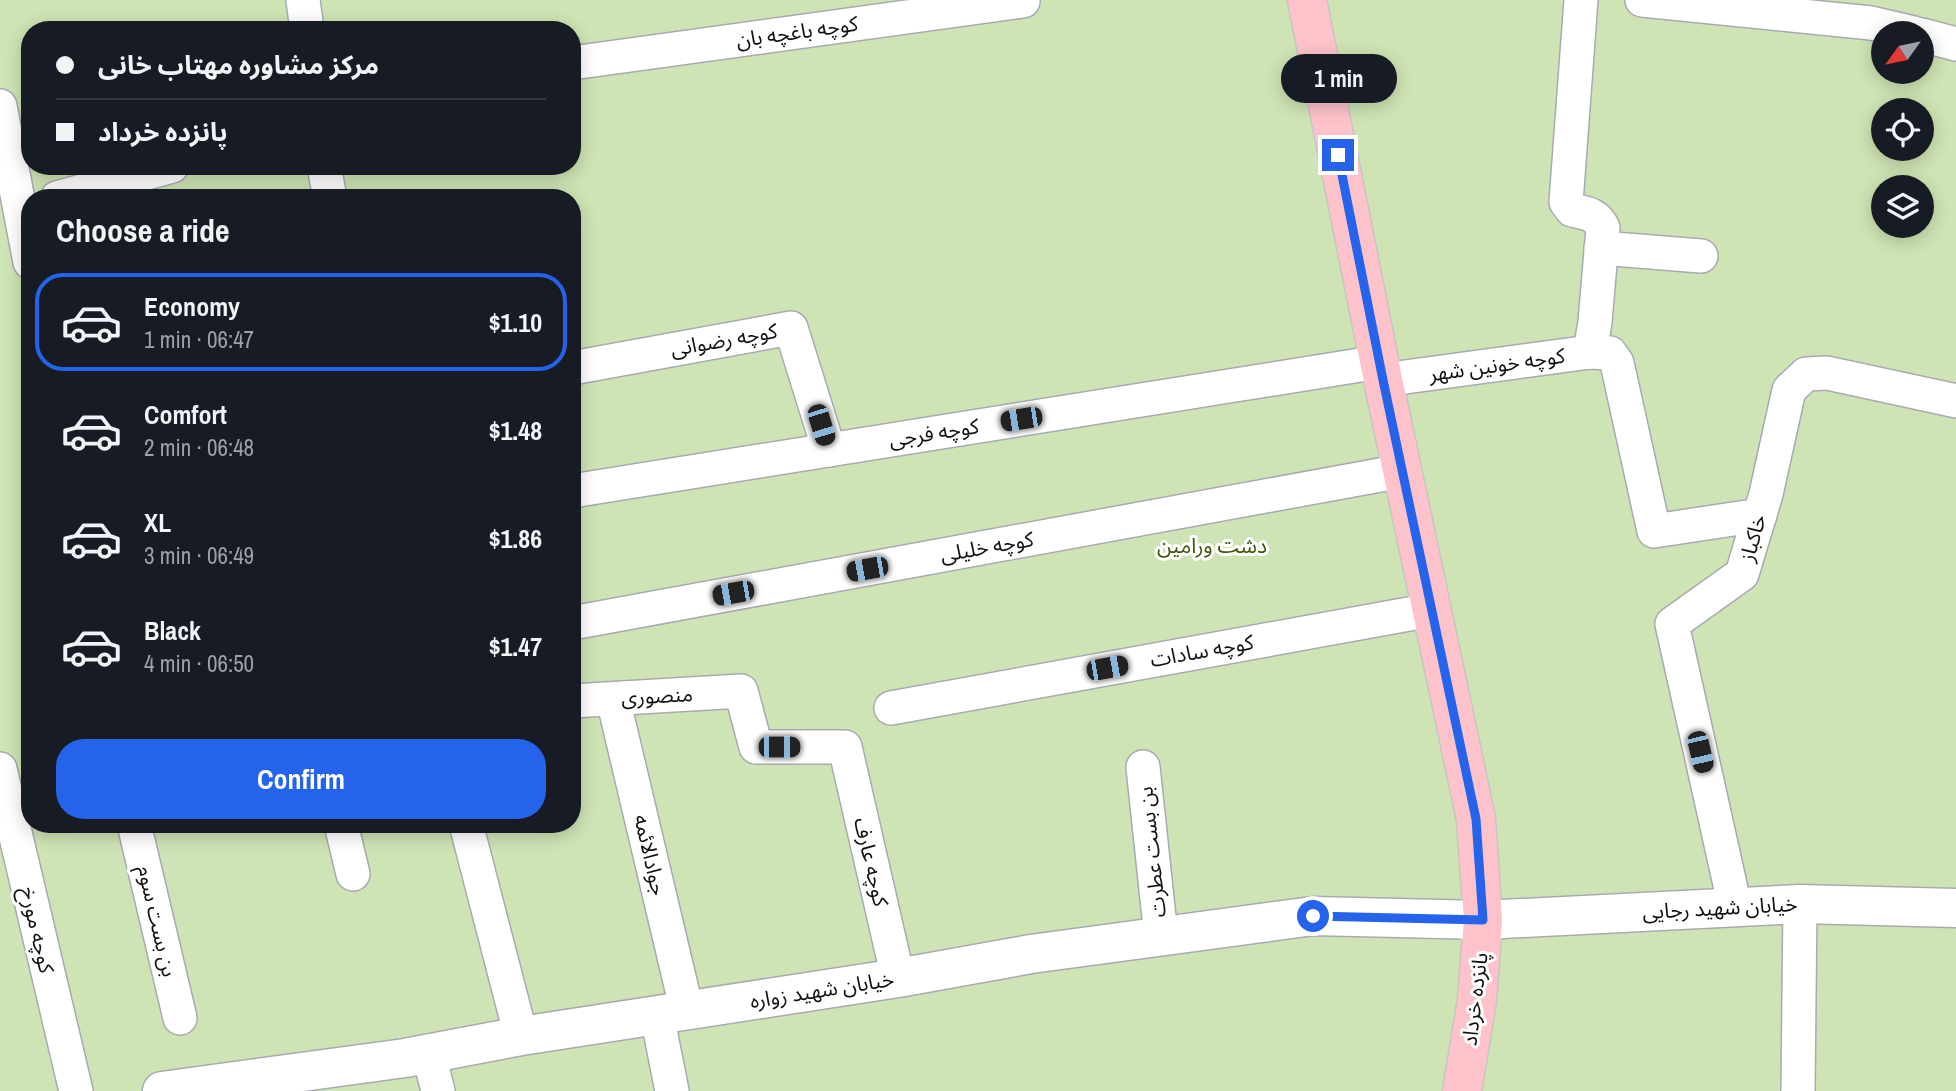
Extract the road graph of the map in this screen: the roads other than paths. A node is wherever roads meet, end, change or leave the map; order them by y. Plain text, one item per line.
1 (303, 0) edge
2 (1307, 0) edge
3 (1581, 0) edge
4 (1642, 0) edge
5 (1023, 1) edge
6 (1872, 11) edge
7 (306, 21) edge
8 (1891, 21) edge
9 (1934, 38) edge
10 (1956, 44) edge
11 (581, 62) edge
12 (0, 106) edge
13 (140, 175) edge
14 (89, 189) edge
15 (21, 191) edge
16 (1601, 248) junction
17 (1701, 256) dead end
18 (1600, 353) junction
19 (581, 366) edge
20 (1381, 371) junction
21 (1956, 401) edge
22 (828, 450) junction
23 (1402, 471) junction
24 (581, 490) edge
25 (1760, 515) junction
26 (1432, 610) junction
27 (581, 621) edge
28 (613, 699) junction
29 (581, 701) edge
30 (891, 708) dead end
31 (845, 747) joint
32 (1143, 767) dead end
33 (11, 778) edge
34 (21, 826) edge
35 (22, 833) edge
36 (136, 833) edge
37 (343, 833) edge
38 (468, 833) edge
39 (353, 874) dead end
40 (1800, 904) junction
41 (1735, 907) junction
42 (1956, 908) edge
43 (1483, 920) junction
44 (1161, 936) junction
45 (898, 978) junction
46 (672, 1013) junction
47 (180, 1017) dead end
48 (521, 1036) junction
49 (76, 1091) edge
50 (162, 1091) edge
51 (672, 1091) edge
52 (1462, 1091) edge
53 (1798, 1091) edge

1 - 7 street
2 - 20 main road, پانزده خرداد
3 - 16 street
4 - 6 street
5 - 11 street, کوچه باغچه بان
6 - 8 street
9 - 10 street
12 - 15 street
13 - 14 street
16 - 17 street
16 - 18 street
18 - 20 street, کوچه خونین شهر
18 - 25 street
19 - 22 street, کوچه رضوانی
20 - 22 street, کوچه فرجی
20 - 23 main road, پانزده خرداد
21 - 25 street, خاکباز
22 - 24 street, کوچه فرجی
23 - 26 main road, پانزده خرداد
23 - 27 street, کوچه خلیلی
25 - 41 street, خاکباز
26 - 30 street, کوچه سادات
26 - 43 main road, پانزده خرداد
28 - 29 street, منصوری
28 - 31 street, منصوری
28 - 46 street, جوادالائمه
31 - 45 street, کوچه عارف
32 - 44 street, بن بست عطرت
33 - 34 street, کوچه مورخ
35 - 49 street, کوچه مورخ
36 - 47 street, بن بست سوم
37 - 39 street
38 - 48 street
40 - 41 street, خیابان شهید رجایی
40 - 42 street, خیابان شهید رجایی
40 - 53 street
41 - 43 street, خیابان شهید رجایی
43 - 44 street, خیابان شهید زواره
43 - 52 main road, پانزده خرداد
44 - 45 street, خیابان شهید زواره
45 - 46 street, خیابان شهید زواره
46 - 48 street, خیابان شهید زواره
46 - 51 street, جوادالائمه
48 - 50 street, خیابان شهید زواره

